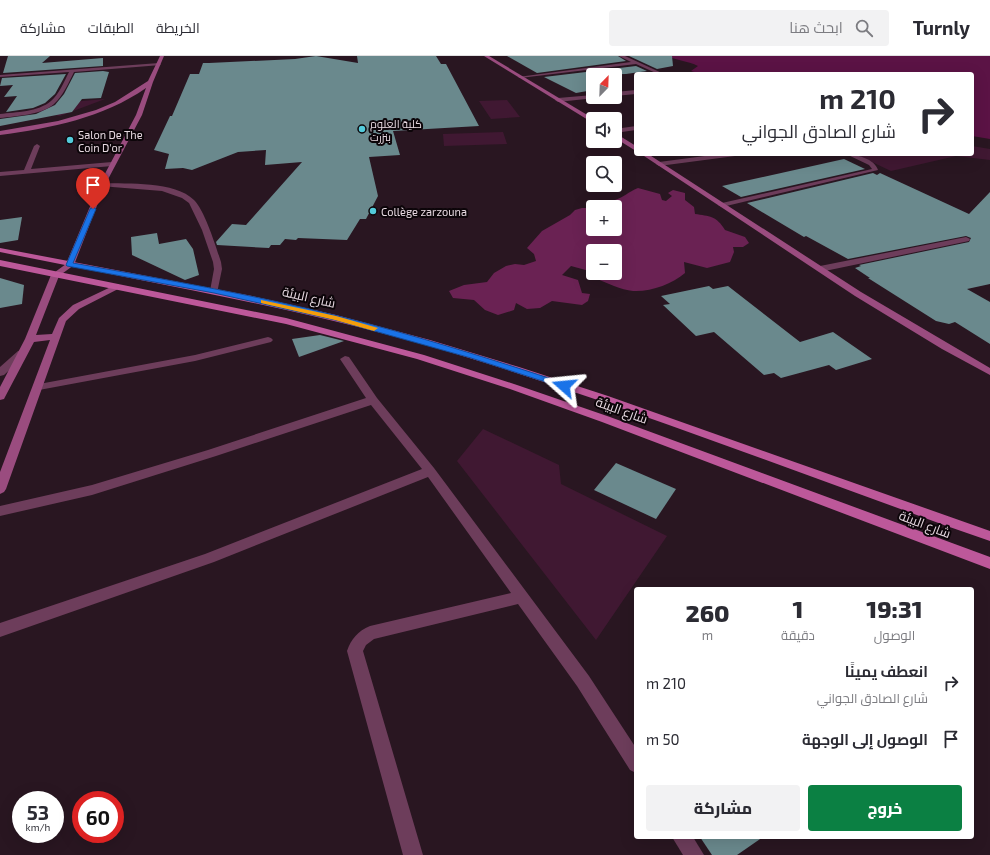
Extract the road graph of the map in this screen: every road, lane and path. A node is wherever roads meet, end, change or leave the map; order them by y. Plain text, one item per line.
1 (162, 56) edge
2 (486, 56) edge
3 (621, 56) edge
4 (159, 64) junction
5 (636, 64) junction
6 (73, 70) junction
7 (657, 72) edge
8 (520, 76) junction
9 (3, 77) edge
10 (150, 82) junction
11 (634, 92) edge
12 (622, 93) edge
13 (586, 98) edge
14 (558, 100) junction
15 (0, 116) edge
16 (586, 117) edge
17 (634, 128) edge
18 (622, 130) edge
19 (0, 133) edge
20 (622, 140) edge
21 (37, 146) dead end
22 (634, 148) edge
23 (647, 156) edge
24 (719, 156) edge
25 (853, 156) edge
26 (112, 164) junction
27 (659, 164) junction
28 (26, 172) junction
29 (0, 174) edge
30 (102, 185) junction
31 (722, 205) junction
32 (966, 239) dead end
33 (0, 250) edge
34 (0, 263) edge
35 (70, 265) junction
36 (820, 269) junction
37 (54, 275) junction
38 (118, 287) junction
39 (214, 291) junction
40 (57, 336) junction
41 (30, 339) junction
42 (268, 340) dead end
43 (22, 353) junction
44 (345, 359) dead end
45 (990, 372) edge
46 (0, 373) edge
47 (39, 387) junction
48 (0, 397) edge
49 (373, 400) junction
50 (430, 471) junction
51 (0, 490) edge
52 (0, 511) edge
53 (990, 536) edge
54 (990, 563) edge
55 (520, 597) junction
56 (0, 630) edge
57 (634, 761) edge
58 (683, 839) edge
59 (413, 855) edge
60 (694, 855) edge

1 - 4 street
2 - 8 street
3 - 5 street
4 - 6 street
4 - 10 street
5 - 7 street
5 - 8 street
6 - 9 street
6 - 15 street
8 - 14 street
10 - 19 street
10 - 26 street
11 - 12 street
13 - 14 street
14 - 16 street
17 - 18 street
20 - 22 street
21 - 28 street
23 - 27 street
24 - 27 street
25 - 31 street
26 - 28 street
26 - 30 street
27 - 31 street
28 - 29 street
30 - 35 street
30 - 39 street
31 - 36 street
32 - 36 street
33 - 35 main road, شارع البيئة
34 - 37 main road, شارع البيئة
35 - 37 street
35 - 39 main road, شارع البيئة
36 - 45 street
37 - 38 main road, شارع البيئة
37 - 41 street
38 - 40 street
38 - 54 main road, شارع البيئة
39 - 53 main road, شارع البيئة
40 - 41 street
40 - 47 street
41 - 43 street
42 - 47 street
43 - 46 street
43 - 48 street
44 - 49 street
47 - 51 street
49 - 50 street
49 - 52 street
50 - 55 street
50 - 56 street
55 - 57 street
55 - 59 street
58 - 60 street

